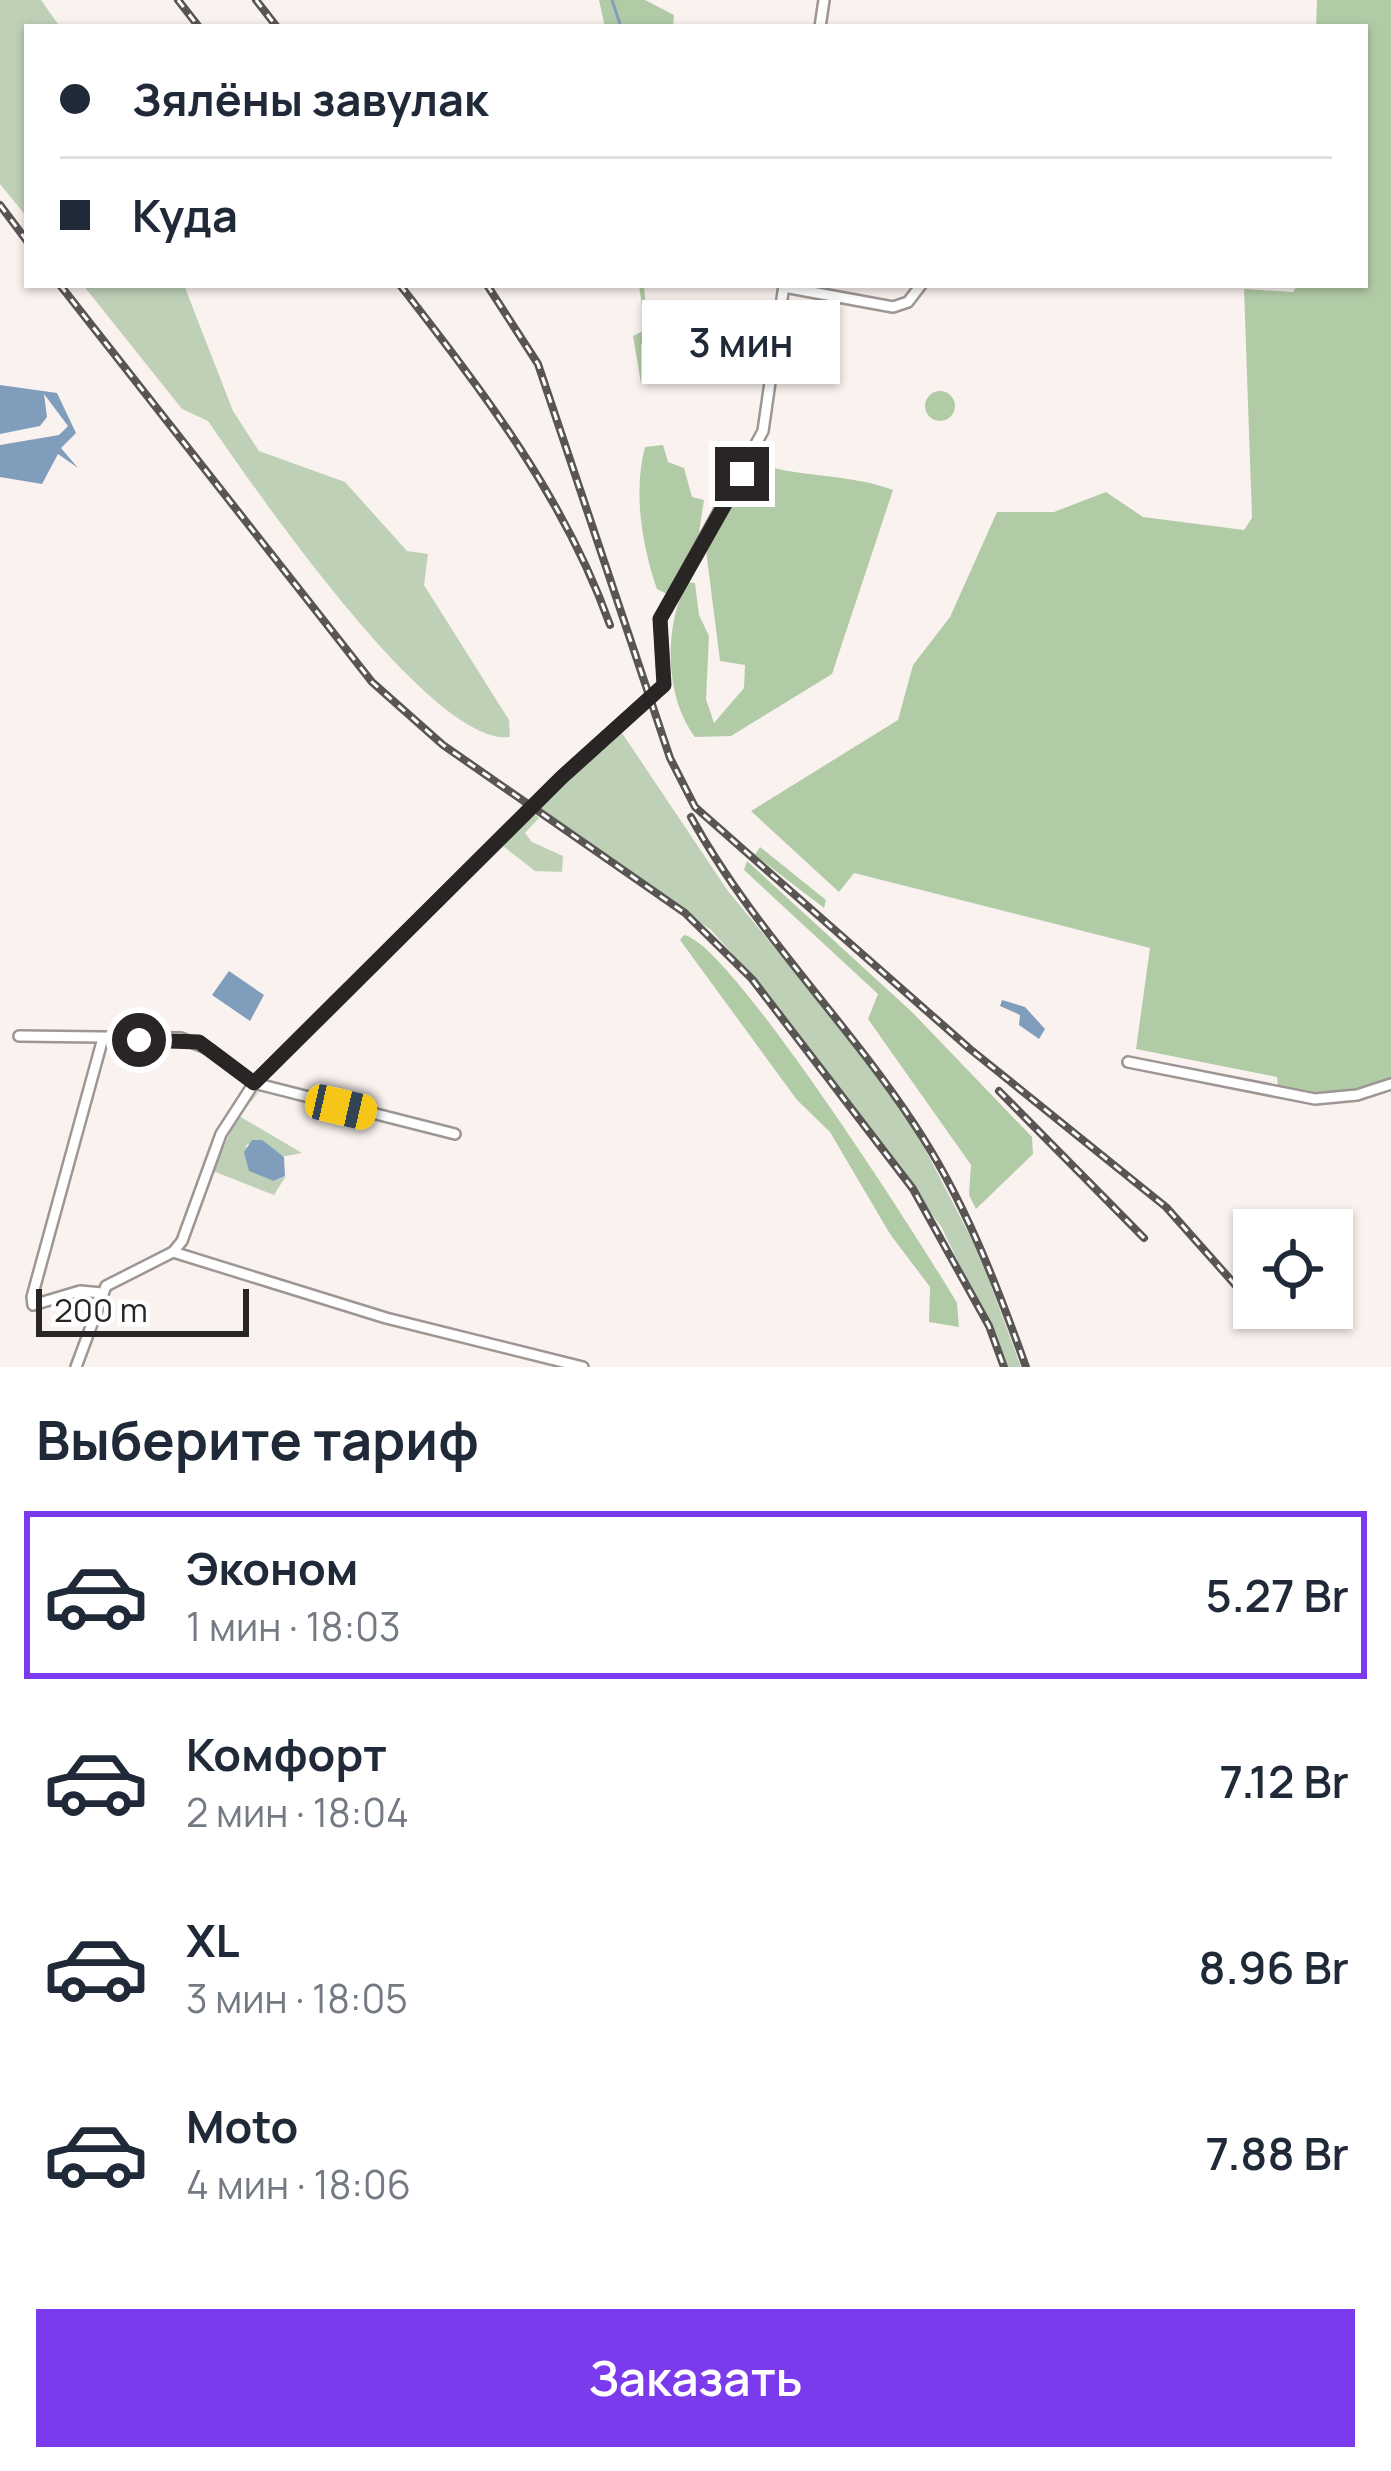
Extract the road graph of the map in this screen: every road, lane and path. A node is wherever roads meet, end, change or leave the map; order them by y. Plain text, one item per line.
1 (784, 288) edge
2 (794, 288) edge
3 (919, 288) edge
4 (19, 1036) dead end
5 (103, 1038) junction
6 (1128, 1062) dead end
7 (1391, 1084) edge
8 (251, 1088) junction
9 (454, 1134) dead end
10 (173, 1252) junction
11 (102, 1293) junction
12 (76, 1367) edge
13 (583, 1367) edge

1 - 8 street
2 - 3 street
4 - 5 street
5 - 8 street
5 - 11 street
6 - 7 street
8 - 9 street
8 - 10 street
10 - 11 street
10 - 13 street
11 - 12 street

